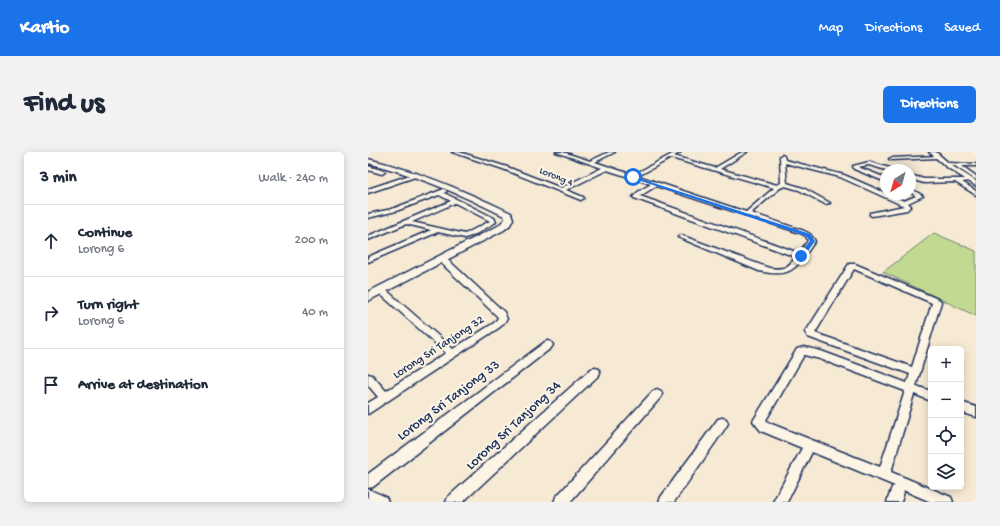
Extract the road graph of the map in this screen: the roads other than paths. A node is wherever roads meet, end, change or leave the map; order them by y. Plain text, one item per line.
1 (454, 152) edge
2 (479, 152) edge
3 (558, 152) edge
4 (613, 152) edge
5 (679, 152) edge
6 (745, 152) edge
7 (908, 153) edge
8 (468, 154) edge
9 (935, 155) edge
10 (671, 157) junction
11 (925, 157) junction
12 (891, 159) dead end
13 (368, 163) edge
14 (590, 163) junction
15 (946, 164) junction
16 (956, 164) junction
17 (976, 165) edge
18 (880, 166) edge
19 (606, 168) junction
20 (717, 169) junction
21 (382, 172) dead end
22 (416, 174) junction
23 (633, 177) junction
24 (880, 178) edge
25 (916, 178) edge
26 (976, 178) edge
27 (956, 180) junction
28 (968, 180) junction
29 (655, 184) junction
30 (784, 184) junction
31 (976, 184) edge
32 (778, 187) junction
33 (451, 188) junction
34 (561, 190) junction
35 (368, 191) edge
36 (439, 193) junction
37 (976, 193) edge
38 (581, 198) dead end
39 (911, 200) edge
40 (456, 201) junction
41 (827, 203) dead end
42 (904, 203) junction
43 (746, 214) junction
44 (872, 214) dead end
45 (368, 216) edge
46 (405, 222) junction
47 (436, 230) junction
48 (681, 237) dead end
49 (368, 238) edge
50 (801, 256) junction
51 (442, 259) junction
52 (368, 260) edge
53 (381, 290) junction
54 (369, 294) edge
55 (548, 345) dead end
56 (453, 354) junction
57 (595, 372) dead end
58 (916, 372) junction
59 (368, 378) edge
60 (911, 388) junction
61 (658, 394) dead end
62 (928, 395) edge
63 (385, 398) junction
64 (964, 408) edge
65 (368, 409) edge
66 (976, 412) edge
67 (722, 423) dead end
68 (806, 452) dead end
69 (884, 475) junction
70 (368, 482) edge
71 (368, 496) edge
72 (381, 502) edge
73 (453, 502) edge
74 (561, 502) edge
75 (666, 502) edge
76 (780, 502) edge
77 (946, 502) edge

1 - 8 street, Lorong 4
2 - 8 street
3 - 14 street
4 - 14 street
5 - 10 street
6 - 20 street
7 - 11 street
8 - 34 street, Lorong 4
9 - 11 street
9 - 15 street
10 - 20 street
10 - 23 street
11 - 12 street
13 - 21 street
13 - 22 street
14 - 19 street
15 - 16 street
15 - 28 street
16 - 17 street
16 - 26 street
18 - 24 street
19 - 23 street
19 - 34 street
20 - 32 street
22 - 33 street
22 - 35 street
23 - 29 street
25 - 27 street
27 - 28 street
27 - 37 street
28 - 31 street
29 - 43 street
29 - 50 street
30 - 32 street
30 - 41 street
30 - 42 street
32 - 43 street
33 - 36 street
33 - 51 street
34 - 38 street, Lorong 4
36 - 40 street
36 - 45 street
39 - 42 street
40 - 46 street
40 - 47 street
42 - 44 street
43 - 50 street
46 - 47 street
46 - 49 street
47 - 52 street
48 - 50 street
51 - 53 street
51 - 56 street, Lorong Sri Tanjong 32
53 - 54 street
53 - 56 street
55 - 70 street, Lorong Sri Tanjong 33
56 - 63 street, Lorong Sri Tanjong 32
57 - 73 street, Lorong Sri Tanjong 34
58 - 58 street
58 - 60 street
59 - 63 street
60 - 62 street
60 - 69 street
60 - 69 street
61 - 74 street
63 - 65 street, Lorong Sri Tanjong 32
64 - 66 street
67 - 75 street
68 - 76 street
69 - 77 street
71 - 72 street

